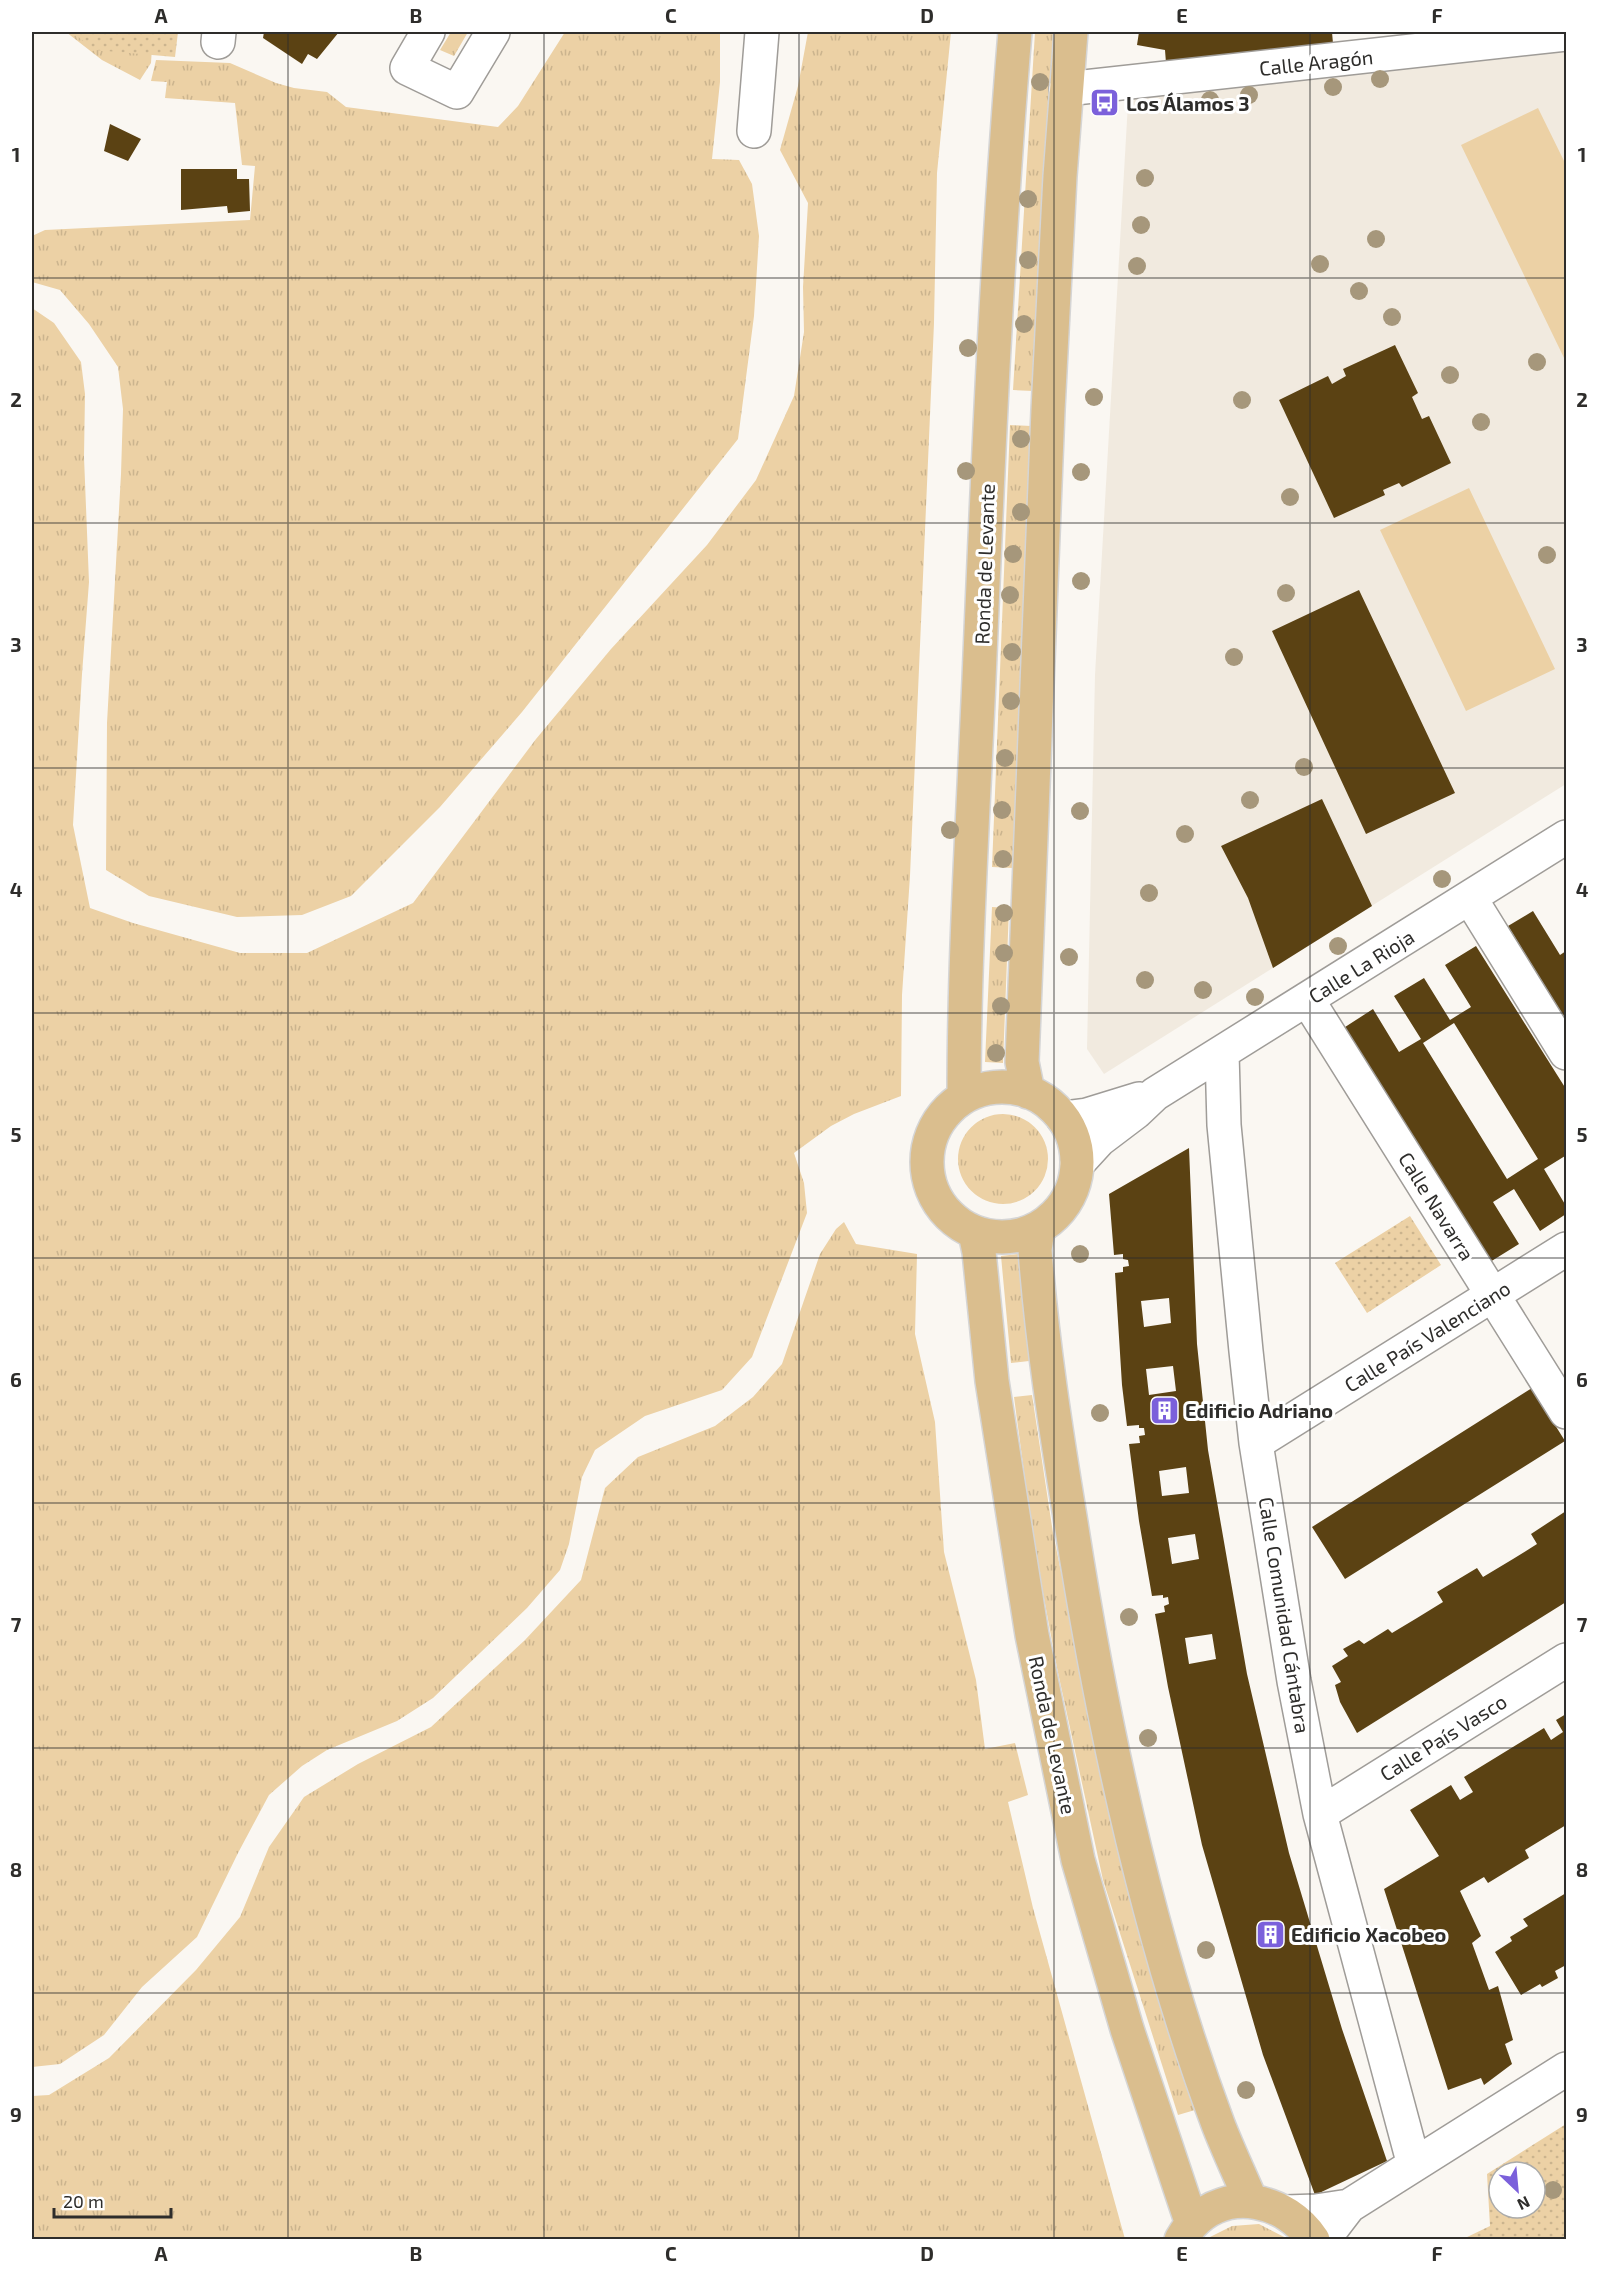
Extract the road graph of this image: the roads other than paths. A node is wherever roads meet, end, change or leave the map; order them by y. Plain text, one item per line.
1 (429, 32) edge
2 (494, 32) edge
3 (762, 32) edge
4 (1015, 32) edge
5 (1071, 32) edge
6 (1566, 34) edge
7 (1066, 89) junction
8 (754, 131) dead end
9 (1566, 837) edge
10 (1470, 898) junction
11 (1307, 999) junction
12 (1222, 1053) junction
13 (1566, 1053) edge
14 (1029, 1092) junction
15 (1155, 1094) junction
16 (964, 1097) junction
17 (1064, 1118) junction
18 (1077, 1164) junction
19 (1038, 1229) junction
20 (975, 1233) junction
21 (1566, 1249) edge
22 (1493, 1295) junction
23 (1566, 1413) edge
24 (1256, 1443) junction
25 (1566, 1660) edge
26 (1320, 1814) junction
27 (1566, 2069) edge
28 (1414, 2165) junction
29 (1251, 2201) junction
30 (1348, 2206) junction
31 (1286, 2212) junction
32 (1186, 2232) edge
33 (1313, 2240) edge
34 (1323, 2240) edge

1 - 2 street
3 - 8 street
4 - 16 main road, Ronda de Levante
5 - 7 main road
6 - 7 street, Calle Aragón
7 - 14 main road
9 - 10 street, Calle La Rioja
10 - 11 street, Calle La Rioja
10 - 13 street
11 - 12 street, Calle La Rioja
11 - 22 street, Calle Navarra
12 - 15 street, Calle La Rioja
12 - 24 street, Calle Comunidad Cántabra
14 - 16 main road
14 - 17 main road
15 - 17 street, Calle La Rioja
15 - 18 street, Calle La Rioja
16 - 20 main road
17 - 18 main road
18 - 19 main road
19 - 20 main road
19 - 29 main road
20 - 32 main road, Ronda de Levante
21 - 22 street, Calle País Valenciano
22 - 23 street, Calle Navarra
22 - 24 street, Calle País Valenciano
24 - 26 street, Calle Comunidad Cántabra
25 - 26 street, Calle País Vasco
26 - 28 street, Calle Comunidad Cántabra
27 - 28 street
28 - 30 street
29 - 31 main road
29 - 32 main road
30 - 31 street
30 - 34 street
31 - 33 main road

